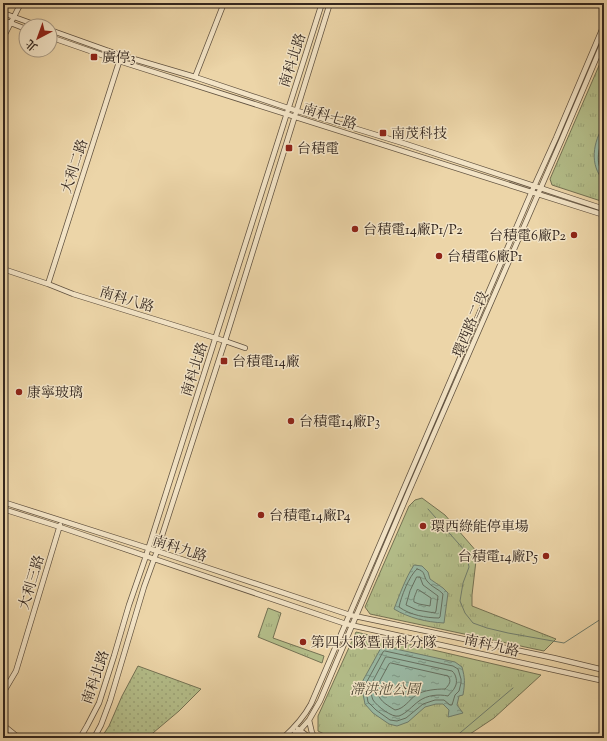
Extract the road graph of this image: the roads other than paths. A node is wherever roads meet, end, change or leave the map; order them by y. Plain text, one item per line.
1 (21, 3) edge
2 (224, 3) edge
3 (322, 3) edge
4 (330, 3) edge
5 (3, 13) edge
6 (13, 17) junction
7 (18, 19) edge
8 (3, 20) edge
9 (11, 23) junction
10 (604, 25) edge
11 (18, 26) edge
12 (58, 33) edge
13 (3, 38) edge
14 (58, 40) edge
15 (604, 40) edge
16 (120, 55) junction
17 (119, 61) junction
18 (195, 77) junction
19 (288, 108) junction
20 (296, 110) junction
21 (286, 113) junction
22 (294, 116) junction
23 (534, 186) junction
24 (540, 188) junction
25 (532, 191) junction
26 (538, 193) junction
27 (604, 209) edge
28 (604, 215) edge
29 (3, 270) edge
30 (48, 284) junction
31 (215, 338) junction
32 (225, 341) junction
33 (245, 348) dead end
34 (3, 502) edge
35 (3, 509) edge
36 (62, 521) junction
37 (60, 527) junction
38 (148, 548) junction
39 (157, 551) junction
40 (146, 556) junction
41 (154, 559) junction
42 (350, 615) junction
43 (356, 616) junction
44 (346, 624) junction
45 (352, 625) junction
46 (604, 670) edge
47 (604, 681) edge
48 (3, 693) edge
49 (309, 720) junction
50 (3, 725) edge
51 (294, 728) junction
52 (3, 732) edge
53 (298, 732) junction
54 (10, 738) edge
55 (18, 738) edge
56 (80, 738) edge
57 (94, 738) edge
58 (283, 738) edge
59 (292, 738) edge
60 (301, 738) edge
61 (310, 738) edge
62 (316, 738) edge

1 - 6 street
2 - 18 street
3 - 19 street, 南科北路
4 - 20 street, 南科北路
5 - 6 street
6 - 7 street
6 - 9 street
8 - 9 street
9 - 11 street
9 - 13 street
10 - 23 street
12 - 16 street, 南科七路
14 - 17 street, 南科七路
15 - 24 street, 環西路二段
16 - 17 street, 大利二路
16 - 18 street, 南科七路
17 - 21 street, 南科七路
17 - 30 street, 大利二路
18 - 19 street, 南科七路
19 - 20 street, 南科七路
19 - 21 street, 南科北路
20 - 22 street, 南科北路
20 - 23 street, 南科七路
21 - 22 street, 南科七路
21 - 31 street, 南科北路
22 - 25 street, 南科七路
22 - 32 street, 南科北路
23 - 24 street, 南科七路
23 - 25 street, 環西路二段
24 - 26 street, 環西路二段
24 - 27 street
25 - 26 street, 南科七路
25 - 42 street, 環西路二段
26 - 28 street, 南科七路
26 - 43 street, 環西路二段
29 - 30 street, 南科八路
30 - 31 street, 南科八路
31 - 32 street, 南科八路
31 - 38 street, 南科北路
32 - 33 street, 南科八路
32 - 39 street, 南科北路
34 - 36 street, 南科九路
35 - 37 street, 南科九路
36 - 37 street, 大利三路
36 - 38 street, 南科九路
37 - 40 street, 南科九路
37 - 48 street, 大利三路
38 - 39 street, 南科九路
38 - 40 street, 南科北路
39 - 41 street, 南科北路
39 - 42 street, 南科九路
40 - 41 street, 南科九路
40 - 56 street, 南科北路
41 - 44 street, 南科九路
41 - 57 street, 南科北路
42 - 43 street, 南科九路
42 - 44 street, 環西路二段
43 - 45 street, 環西路二段
43 - 46 street, 南科九路
44 - 45 street, 南科九路
44 - 51 street
45 - 47 street, 南科九路
45 - 49 street
49 - 53 street
49 - 62 street
50 - 55 street
51 - 53 street
51 - 58 street
52 - 54 street
53 - 59 street
53 - 60 street
53 - 61 street

